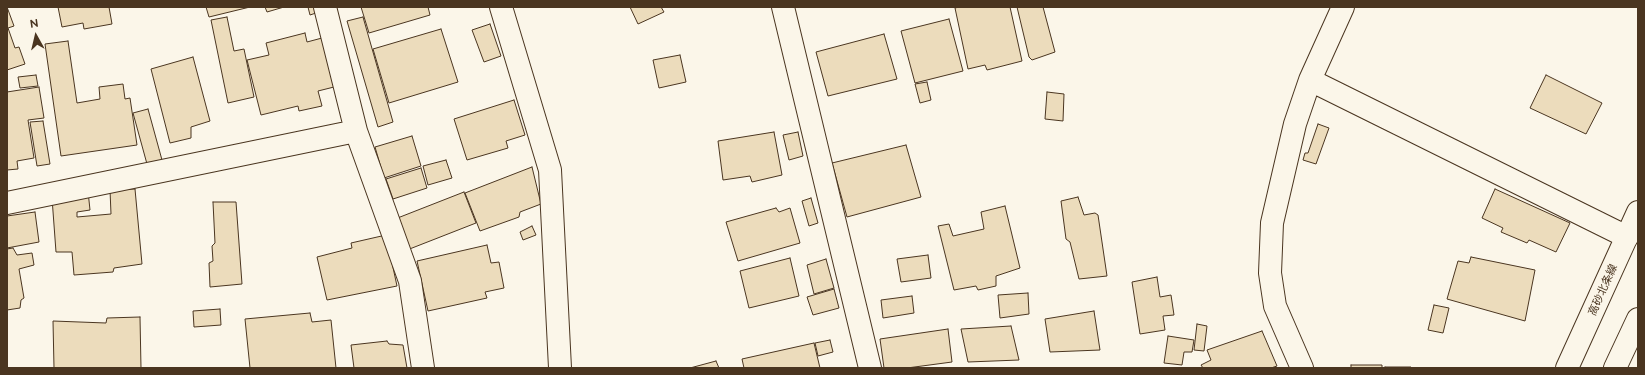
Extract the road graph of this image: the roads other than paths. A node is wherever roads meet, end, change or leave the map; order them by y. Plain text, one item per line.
1 (500, 7) edge
2 (783, 7) edge
3 (1343, 7) edge
4 (330, 10) edge
5 (1310, 80) junction
6 (356, 131) junction
7 (7, 203) edge
8 (1638, 212) edge
9 (1627, 237) junction
10 (1638, 318) edge
11 (423, 368) edge
12 (560, 368) edge
13 (870, 368) edge
14 (1302, 368) edge
15 (1567, 368) edge
16 (1615, 368) edge

1 - 12 street
2 - 13 street
3 - 5 street
4 - 6 street
5 - 9 street
5 - 14 street
6 - 7 street
6 - 11 street
8 - 9 street, 高砂北条線
9 - 15 street, 高砂北条線
10 - 16 street

